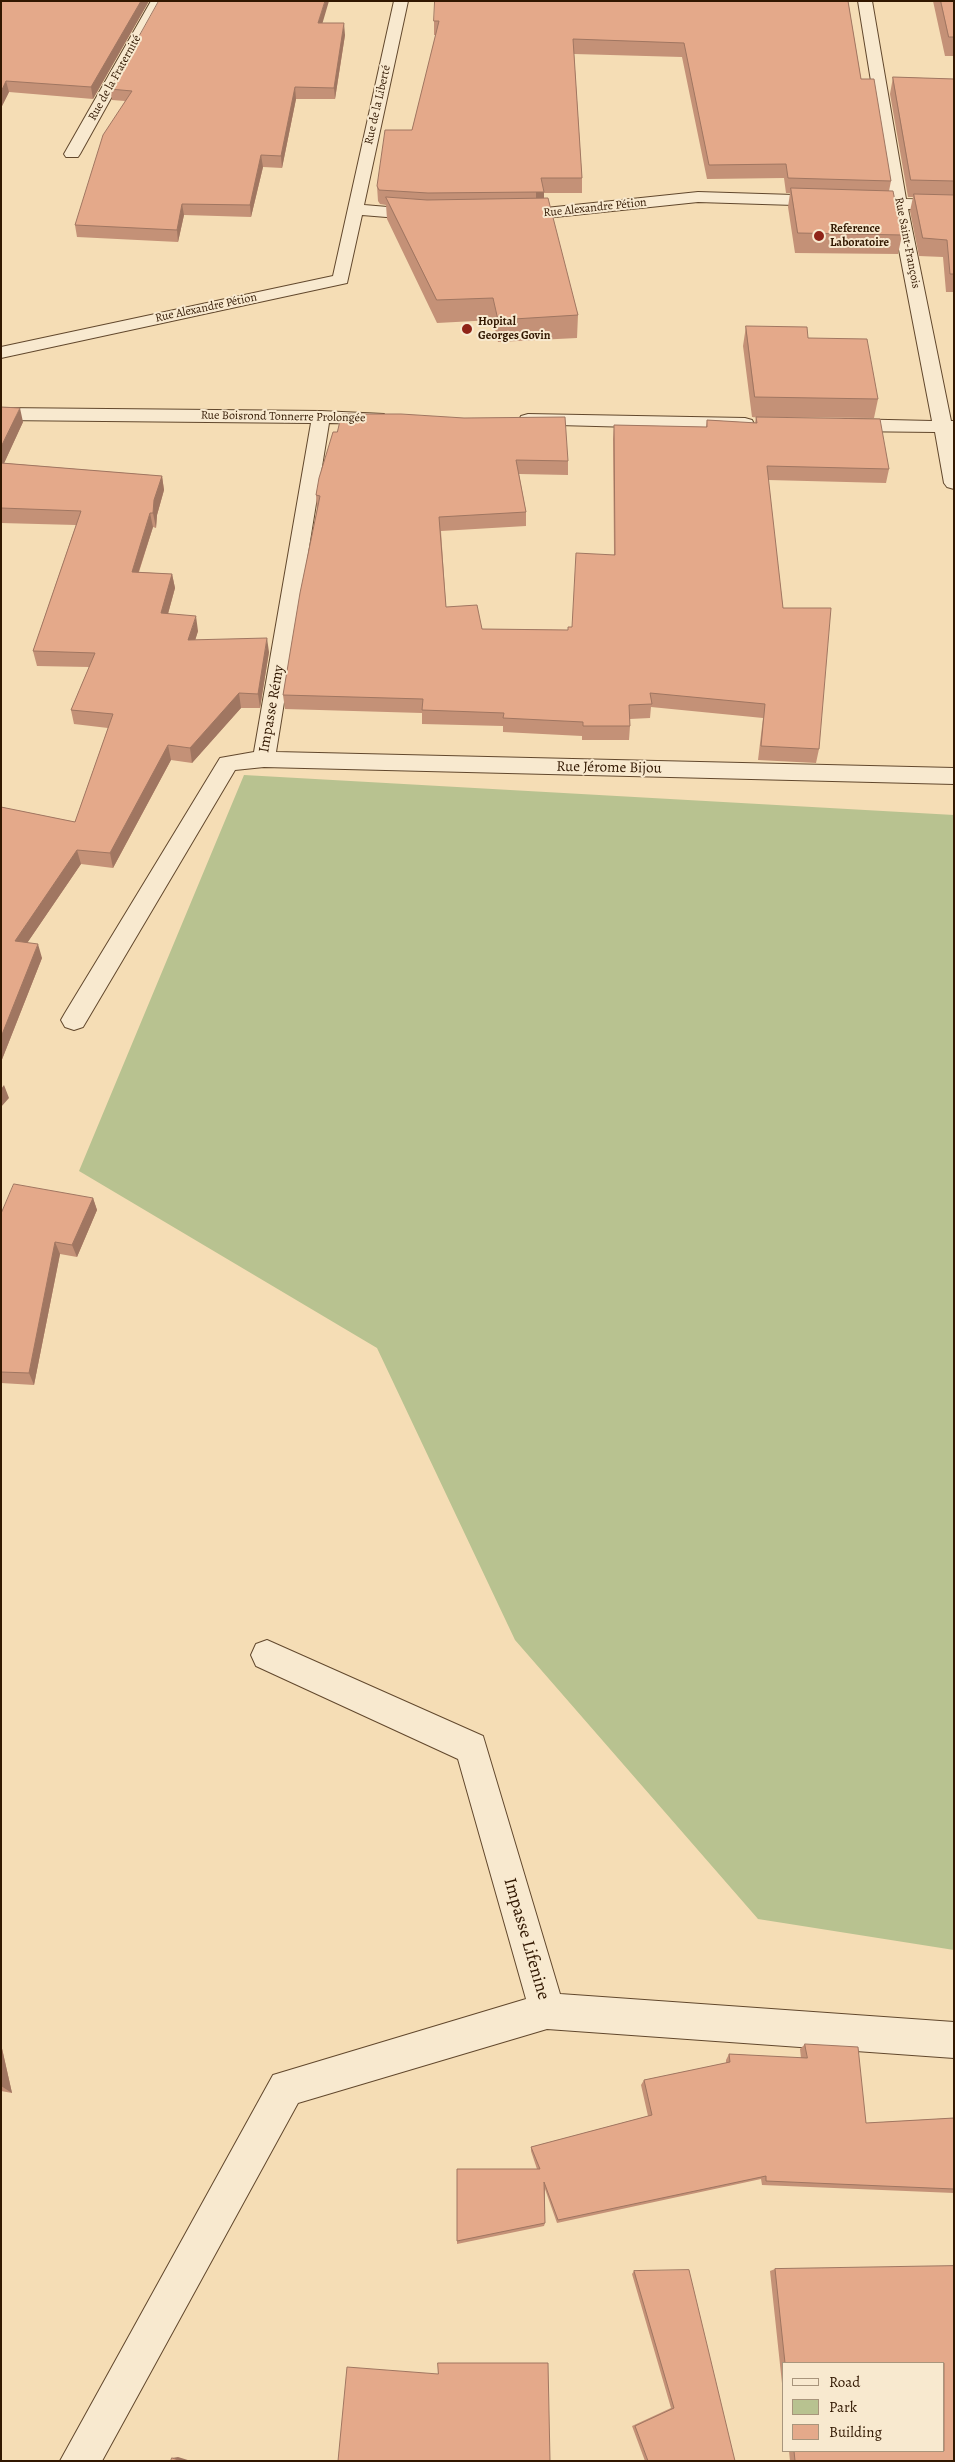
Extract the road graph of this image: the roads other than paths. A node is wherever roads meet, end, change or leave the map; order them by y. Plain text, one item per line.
1 (158, 1) edge
2 (401, 1) edge
3 (865, 1) edge
4 (72, 154) dead end
5 (899, 204) junction
6 (954, 205) edge
7 (355, 209) junction
8 (497, 214) edge
9 (438, 215) edge
10 (1, 353) edge
11 (1, 414) edge
12 (322, 417) junction
13 (391, 418) edge
14 (509, 420) edge
15 (766, 424) edge
16 (826, 425) edge
17 (949, 427) edge
18 (954, 483) edge
19 (264, 759) junction
20 (954, 776) edge
21 (74, 1020) dead end
22 (267, 1655) dead end
23 (547, 2011) junction
24 (954, 2040) edge
25 (80, 2461) edge

1 - 4 street, Rue de la Fraternité
2 - 7 street, Rue de la Liberté
3 - 5 street, Rue Saint-François
5 - 6 street, Rue Alexandre Pétion
5 - 8 street, Rue Alexandre Pétion
5 - 17 street, Rue Saint-François
7 - 9 street
7 - 10 street, Rue Alexandre Pétion
11 - 12 street, Rue Boisrond Tonnerre Prolongée
12 - 13 street, Rue Boisrond Tonnerre Prolongée
12 - 19 street, Impasse Rémy
14 - 15 street
16 - 17 street
17 - 18 street, Rue Saint-François
19 - 20 street, Rue Jérome Bijou
19 - 21 street, Impasse Rémy
22 - 23 street, Impasse Lifenine
23 - 24 street, Impasse Lifenine
23 - 25 street

